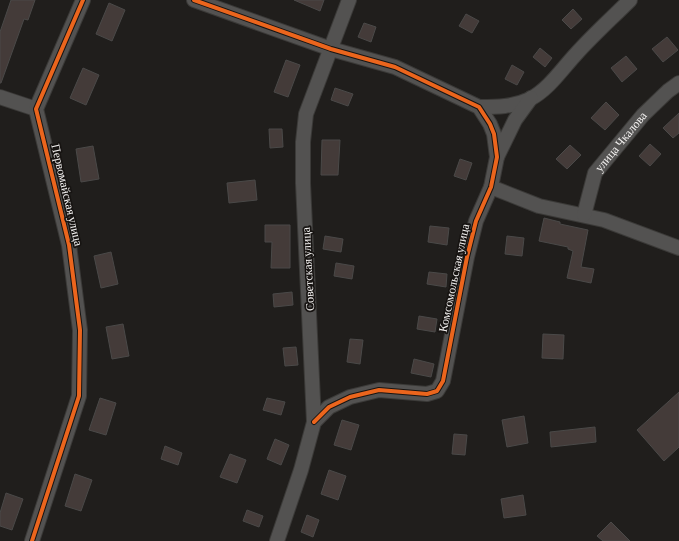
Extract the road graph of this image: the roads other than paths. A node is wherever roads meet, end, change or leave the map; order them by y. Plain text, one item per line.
1 (83, 0) edge
2 (194, 0) edge
3 (349, 0) edge
4 (630, 0) edge
5 (331, 49) junction
6 (679, 83) edge
7 (0, 97) edge
8 (531, 98) junction
9 (479, 107) junction
10 (36, 109) junction
11 (497, 157) junction
12 (491, 187) junction
13 (584, 215) junction
14 (679, 248) edge
15 (314, 422) junction
16 (32, 541) edge
17 (277, 541) edge

1 - 10 street
2 - 5 street, Комсомольская улица
3 - 5 street, Советская улица
4 - 8 street, Комсомольская улица
5 - 9 street, Комсомольская улица
5 - 15 street, Советская улица
6 - 13 street, улица Чкалова
7 - 10 street
8 - 9 street, Комсомольская улица
8 - 11 street, Комсомольская улица
9 - 11 street, Комсомольская улица
10 - 16 street, Первомайская улица
11 - 12 street, Комсомольская улица
12 - 13 street
12 - 15 street, Комсомольская улица
13 - 14 street
15 - 17 street, Советская улица

